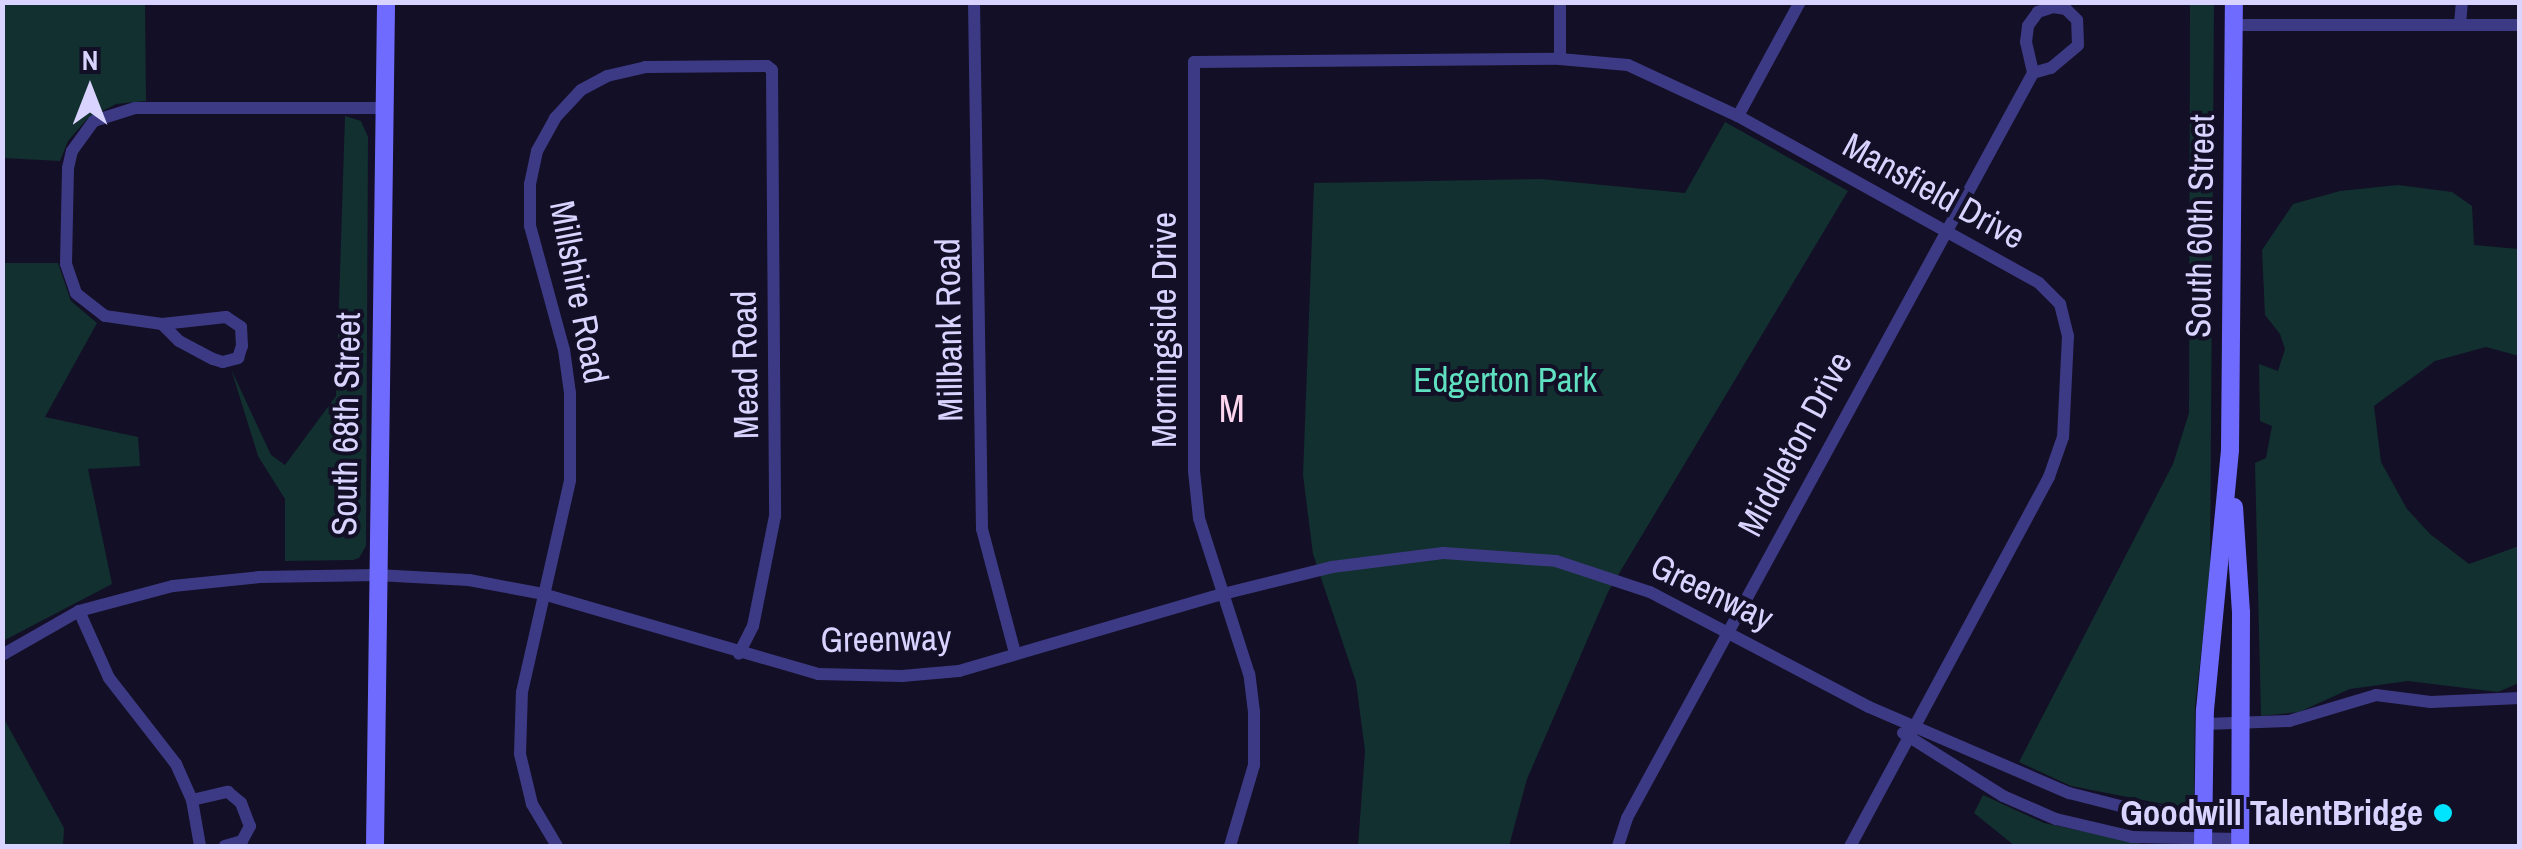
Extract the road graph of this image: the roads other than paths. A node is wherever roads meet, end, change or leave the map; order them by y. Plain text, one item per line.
1 (386, 2) edge
2 (974, 2) edge
3 (1560, 2) edge
4 (1800, 2) edge
5 (2234, 2) edge
6 (2462, 2) edge
7 (2460, 24) junction
8 (2520, 24) edge
9 (2234, 25) junction
10 (1560, 59) junction
11 (1194, 62) joint
12 (772, 70) joint
13 (2033, 74) junction
14 (384, 108) junction
15 (1738, 116) junction
16 (1944, 231) junction
17 (162, 324) junction
18 (2230, 450) junction
19 (377, 575) junction
20 (543, 594) junction
21 (1223, 594) junction
22 (79, 611) junction
23 (1728, 631) junction
24 (1015, 653) junction
25 (740, 654) junction
26 (2, 655) edge
27 (2520, 698) edge
28 (2205, 724) junction
29 (2241, 724) junction
30 (1909, 731) junction
31 (192, 800) junction
32 (2203, 816) junction
33 (2240, 816) junction
34 (2240, 843) edge
35 (2203, 844) edge
36 (200, 846) edge
37 (225, 846) edge
38 (374, 846) edge
39 (557, 846) edge
40 (1230, 846) edge
41 (1618, 846) edge
42 (1850, 846) edge

1 - 14 street, South 68th Street
2 - 24 street, Millbank Road
3 - 10 street
4 - 15 street
5 - 9 street, South 60th Street
6 - 7 street
7 - 8 street
7 - 9 street
9 - 18 street, South 60th Street
10 - 11 street, Mansfield Drive
10 - 15 street, Mansfield Drive
11 - 21 street, Morningside Drive
12 - 20 street, Millshire Road
12 - 25 street, Mead Road
13 - 13 street
13 - 16 street, Middleton Drive
14 - 17 street
14 - 19 street, South 68th Street
15 - 16 street, Mansfield Drive
16 - 23 street, Middleton Drive
16 - 30 street, Mansfield Drive
17 - 17 street
18 - 28 street, South 60th Street
18 - 29 street, South 60th Street
19 - 20 street, Greenway
19 - 22 street, Greenway
19 - 38 street, South 68th Street
20 - 25 street, Greenway
20 - 39 street, Millshire Road
21 - 23 street, Greenway
21 - 24 street, Greenway
21 - 40 street, Morningside Drive
22 - 26 street, Greenway
22 - 31 street
23 - 30 street, Greenway
23 - 41 street, Middleton Drive
24 - 25 street, Greenway
27 - 29 street
28 - 29 street
28 - 32 street, South 60th Street
29 - 33 street, South 60th Street
30 - 32 street, Greenway
30 - 35 street, Greenway
30 - 42 street, Mansfield Drive
31 - 36 street
31 - 37 street
32 - 33 street, Greenway
32 - 35 street, South 60th Street
33 - 34 street, South 60th Street
34 - 35 street, Greenway

